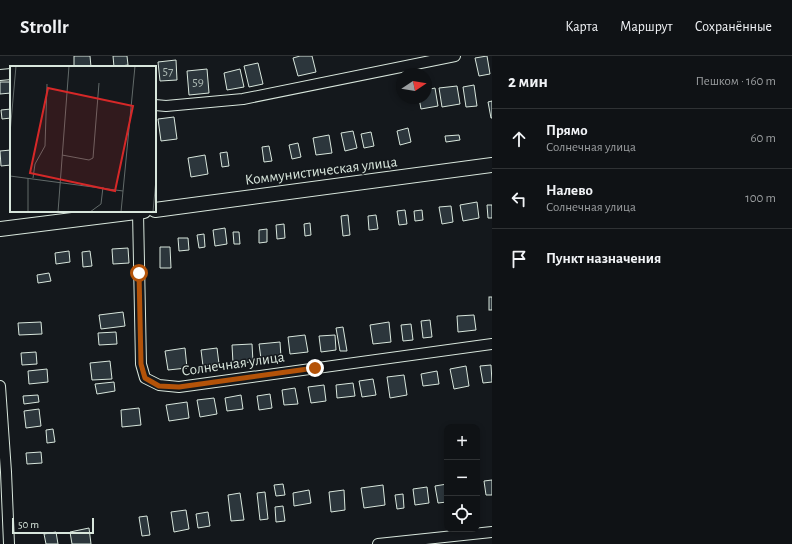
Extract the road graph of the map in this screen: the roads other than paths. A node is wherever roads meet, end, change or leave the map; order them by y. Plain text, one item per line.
1 (454, 56) edge
2 (10, 74) edge
3 (0, 75) edge
4 (156, 105) edge
5 (492, 165) edge
6 (156, 210) edge
7 (133, 212) edge
8 (141, 212) edge
9 (0, 229) edge
10 (492, 344) edge
11 (0, 386) edge
12 (3, 472) edge
13 (492, 532) edge
14 (9, 544) edge
15 (378, 544) edge

1 - 4 street
2 - 3 street
5 - 6 main road, Коммунистическая улица
7 - 9 main road
8 - 10 street, Солнечная улица
11 - 12 street
12 - 14 street
13 - 15 street

